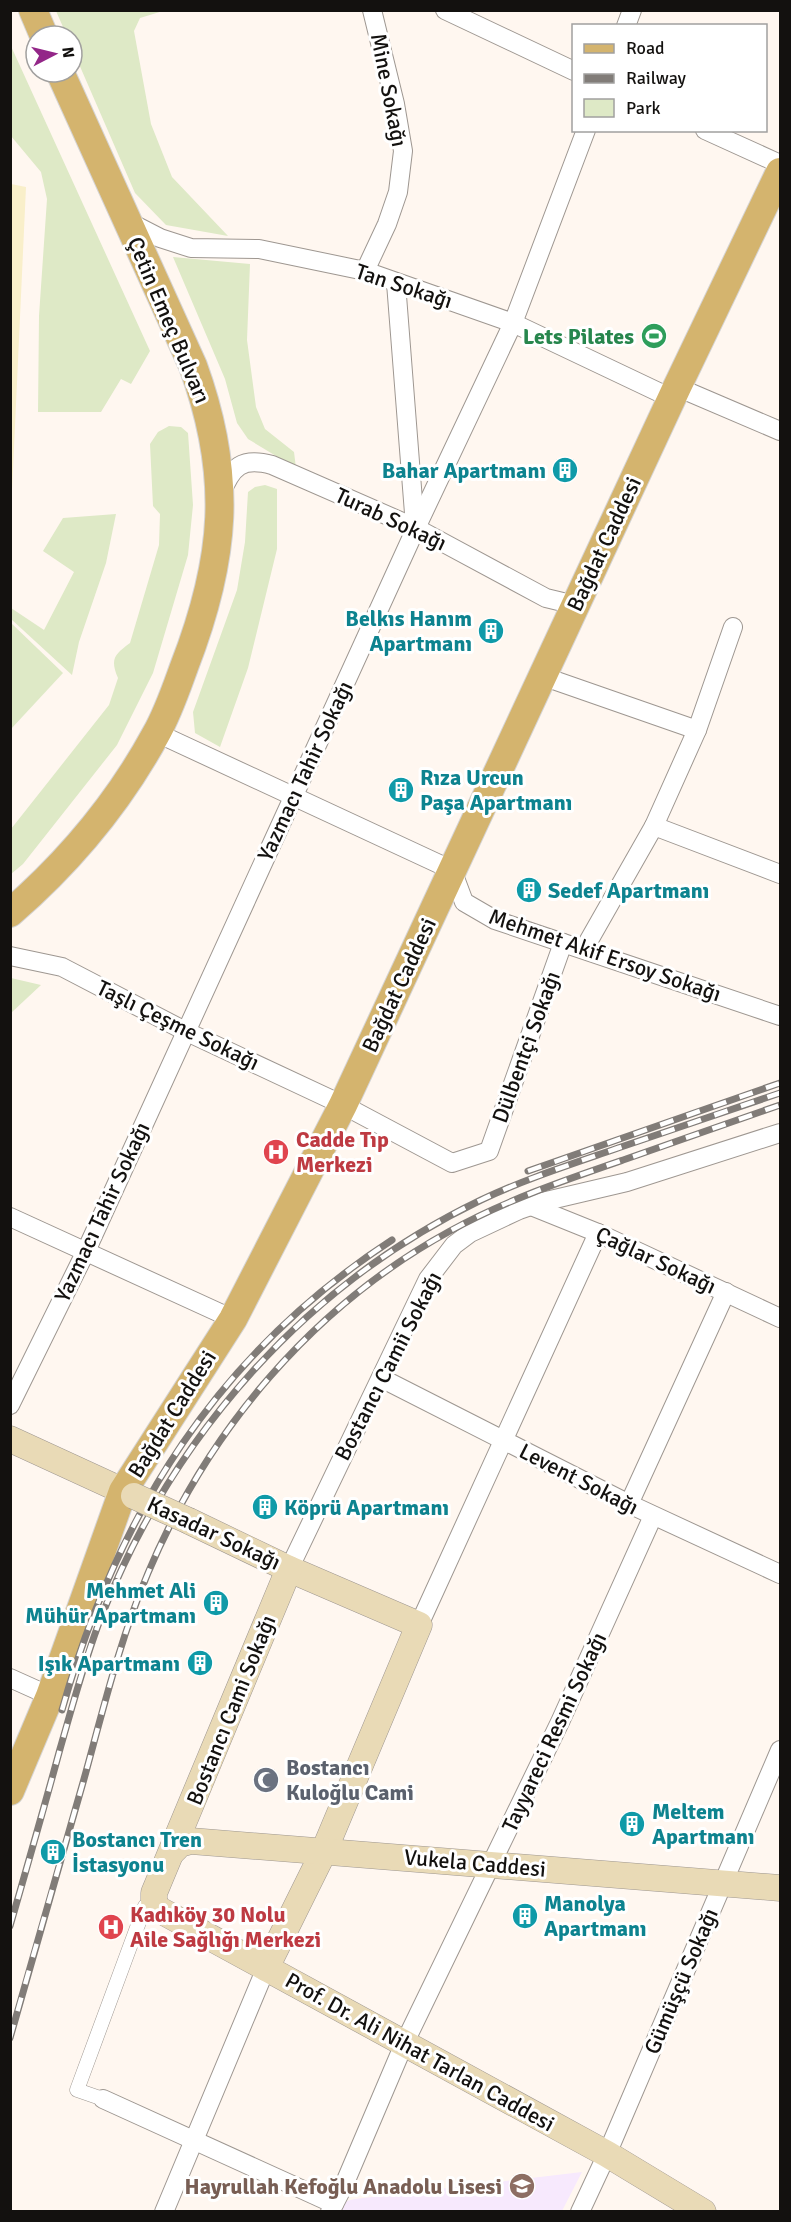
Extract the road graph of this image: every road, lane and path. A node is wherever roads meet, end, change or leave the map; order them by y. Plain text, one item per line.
1 (33, 10) edge
2 (372, 10) edge
3 (445, 10) edge
4 (39, 24) edge
5 (572, 71) edge
6 (65, 84) edge
7 (585, 132) edge
8 (709, 132) edge
9 (780, 164) edge
10 (780, 172) edge
11 (772, 210) edge
12 (126, 220) junction
13 (365, 271) junction
14 (396, 283) junction
15 (513, 323) junction
16 (674, 392) junction
17 (780, 431) edge
18 (220, 498) junction
19 (416, 528) junction
20 (575, 605) junction
21 (733, 627) dead end
22 (542, 676) junction
23 (697, 730) junction
24 (157, 733) junction
25 (294, 796) junction
26 (654, 826) junction
27 (452, 870) junction
28 (780, 874) edge
29 (10, 913) edge
30 (563, 943) junction
31 (584, 949) junction
32 (10, 956) edge
33 (780, 1016) edge
34 (185, 1030) junction
35 (343, 1106) junction
36 (780, 1133) edge
37 (489, 1151) joint
38 (531, 1206) junction
39 (10, 1217) edge
40 (598, 1233) junction
41 (86, 1251) junction
42 (726, 1292) junction
43 (780, 1317) edge
44 (233, 1319) junction
45 (381, 1378) junction
46 (10, 1405) edge
47 (10, 1439) edge
48 (503, 1440) junction
49 (129, 1494) junction
50 (629, 1504) junction
51 (653, 1516) junction
52 (289, 1569) junction
53 (780, 1574) edge
54 (418, 1625) junction
55 (10, 1678) edge
56 (50, 1696) junction
57 (780, 1750) edge
58 (10, 1791) edge
59 (173, 1851) junction
60 (324, 1851) junction
61 (493, 1864) junction
62 (723, 1884) junction
63 (780, 1888) edge
64 (145, 1906) dead end
65 (266, 1968) junction
66 (404, 2044) junction
67 (103, 2099) joint
68 (195, 2140) junction
69 (607, 2154) junction
70 (332, 2208) edge
71 (164, 2211) edge
72 (580, 2211) edge
73 (703, 2211) edge

1 - 4 main road
2 - 13 street, Mine Sokağı
3 - 5 street
6 - 12 main road, Çetin Emeç Bulvarı
7 - 15 street, Yazmacı Tahir Sokağı
8 - 9 street
10 - 11 main road, Bağdat Caddesi
11 - 16 main road, Bağdat Caddesi
12 - 13 street, Tan Sokağı
12 - 18 main road, Çetin Emeç Bulvarı
13 - 14 street, Tan Sokağı
14 - 15 street, Tan Sokağı
14 - 19 street
15 - 16 street, Tan Sokağı
15 - 19 street, Yazmacı Tahir Sokağı
16 - 17 street, Tan Sokağı
16 - 20 main road, Bağdat Caddesi
18 - 19 street, Turab Sokağı
18 - 24 main road, Çetin Emeç Bulvarı
19 - 20 street, Turab Sokağı
19 - 25 street, Yazmacı Tahir Sokağı
20 - 22 main road, Bağdat Caddesi
21 - 23 street
22 - 23 street
22 - 27 main road, Bağdat Caddesi
23 - 26 street
24 - 25 street
24 - 29 main road, Çetin Emeç Bulvarı
25 - 27 street
25 - 34 street, Yazmacı Tahir Sokağı
26 - 28 street
26 - 31 street
27 - 30 street, Mehmet Akif Ersoy Sokağı
27 - 35 main road, Bağdat Caddesi
30 - 31 street, Mehmet Akif Ersoy Sokağı
30 - 37 street, Dülbentçi Sokağı
31 - 33 street, Mehmet Akif Ersoy Sokağı
32 - 34 street, Taşlı Çeşme Sokağı
34 - 35 street, Taşlı Çeşme Sokağı
34 - 41 street, Yazmacı Tahir Sokağı
35 - 37 street, Taşlı Çeşme Sokağı
35 - 44 main road, Bağdat Caddesi
36 - 38 street, Bostancı Camii Sokağı
38 - 40 street, Çağlar Sokağı
38 - 45 street, Bostancı Camii Sokağı
39 - 41 street
40 - 42 street, Çağlar Sokağı
40 - 48 street
41 - 44 street
41 - 46 street, Yazmacı Tahir Sokağı
42 - 43 street, Çağlar Sokağı
42 - 50 street
44 - 49 main road, Bağdat Caddesi
45 - 48 street, Levent Sokağı
45 - 52 street, Bostancı Camii Sokağı
47 - 49 main road, Kasadar Sokağı
48 - 50 street, Levent Sokağı
48 - 54 street
49 - 52 main road, Kasadar Sokağı, bridge
49 - 56 main road, Bağdat Caddesi
50 - 51 street, Levent Sokağı
51 - 53 street, Levent Sokağı
51 - 61 street, Tayyareci Resmi Sokağı
52 - 54 main road, Kasadar Sokağı
52 - 59 main road, Bostancı Cami Sokağı
54 - 60 main road
55 - 56 street
56 - 58 main road, Bağdat Caddesi
57 - 62 street, Gümüşçü Sokağı
59 - 60 main road, Vukela Caddesi
59 - 65 main road, Prof. Dr. Ali Nihat Tarlan Caddesi
60 - 61 main road, Vukela Caddesi
60 - 65 main road
61 - 62 main road, Vukela Caddesi
61 - 66 street, Tayyareci Resmi Sokağı
62 - 63 main road, Vukela Caddesi
62 - 69 street, Gümüşçü Sokağı
64 - 67 street
65 - 66 main road, Prof. Dr. Ali Nihat Tarlan Caddesi
65 - 68 street
66 - 69 main road, Prof. Dr. Ali Nihat Tarlan Caddesi
66 - 70 street, Tayyareci Resmi Sokağı
67 - 68 street
68 - 70 street
68 - 71 street
69 - 72 street, Gümüşçü Sokağı
69 - 73 main road, Prof. Dr. Ali Nihat Tarlan Caddesi

